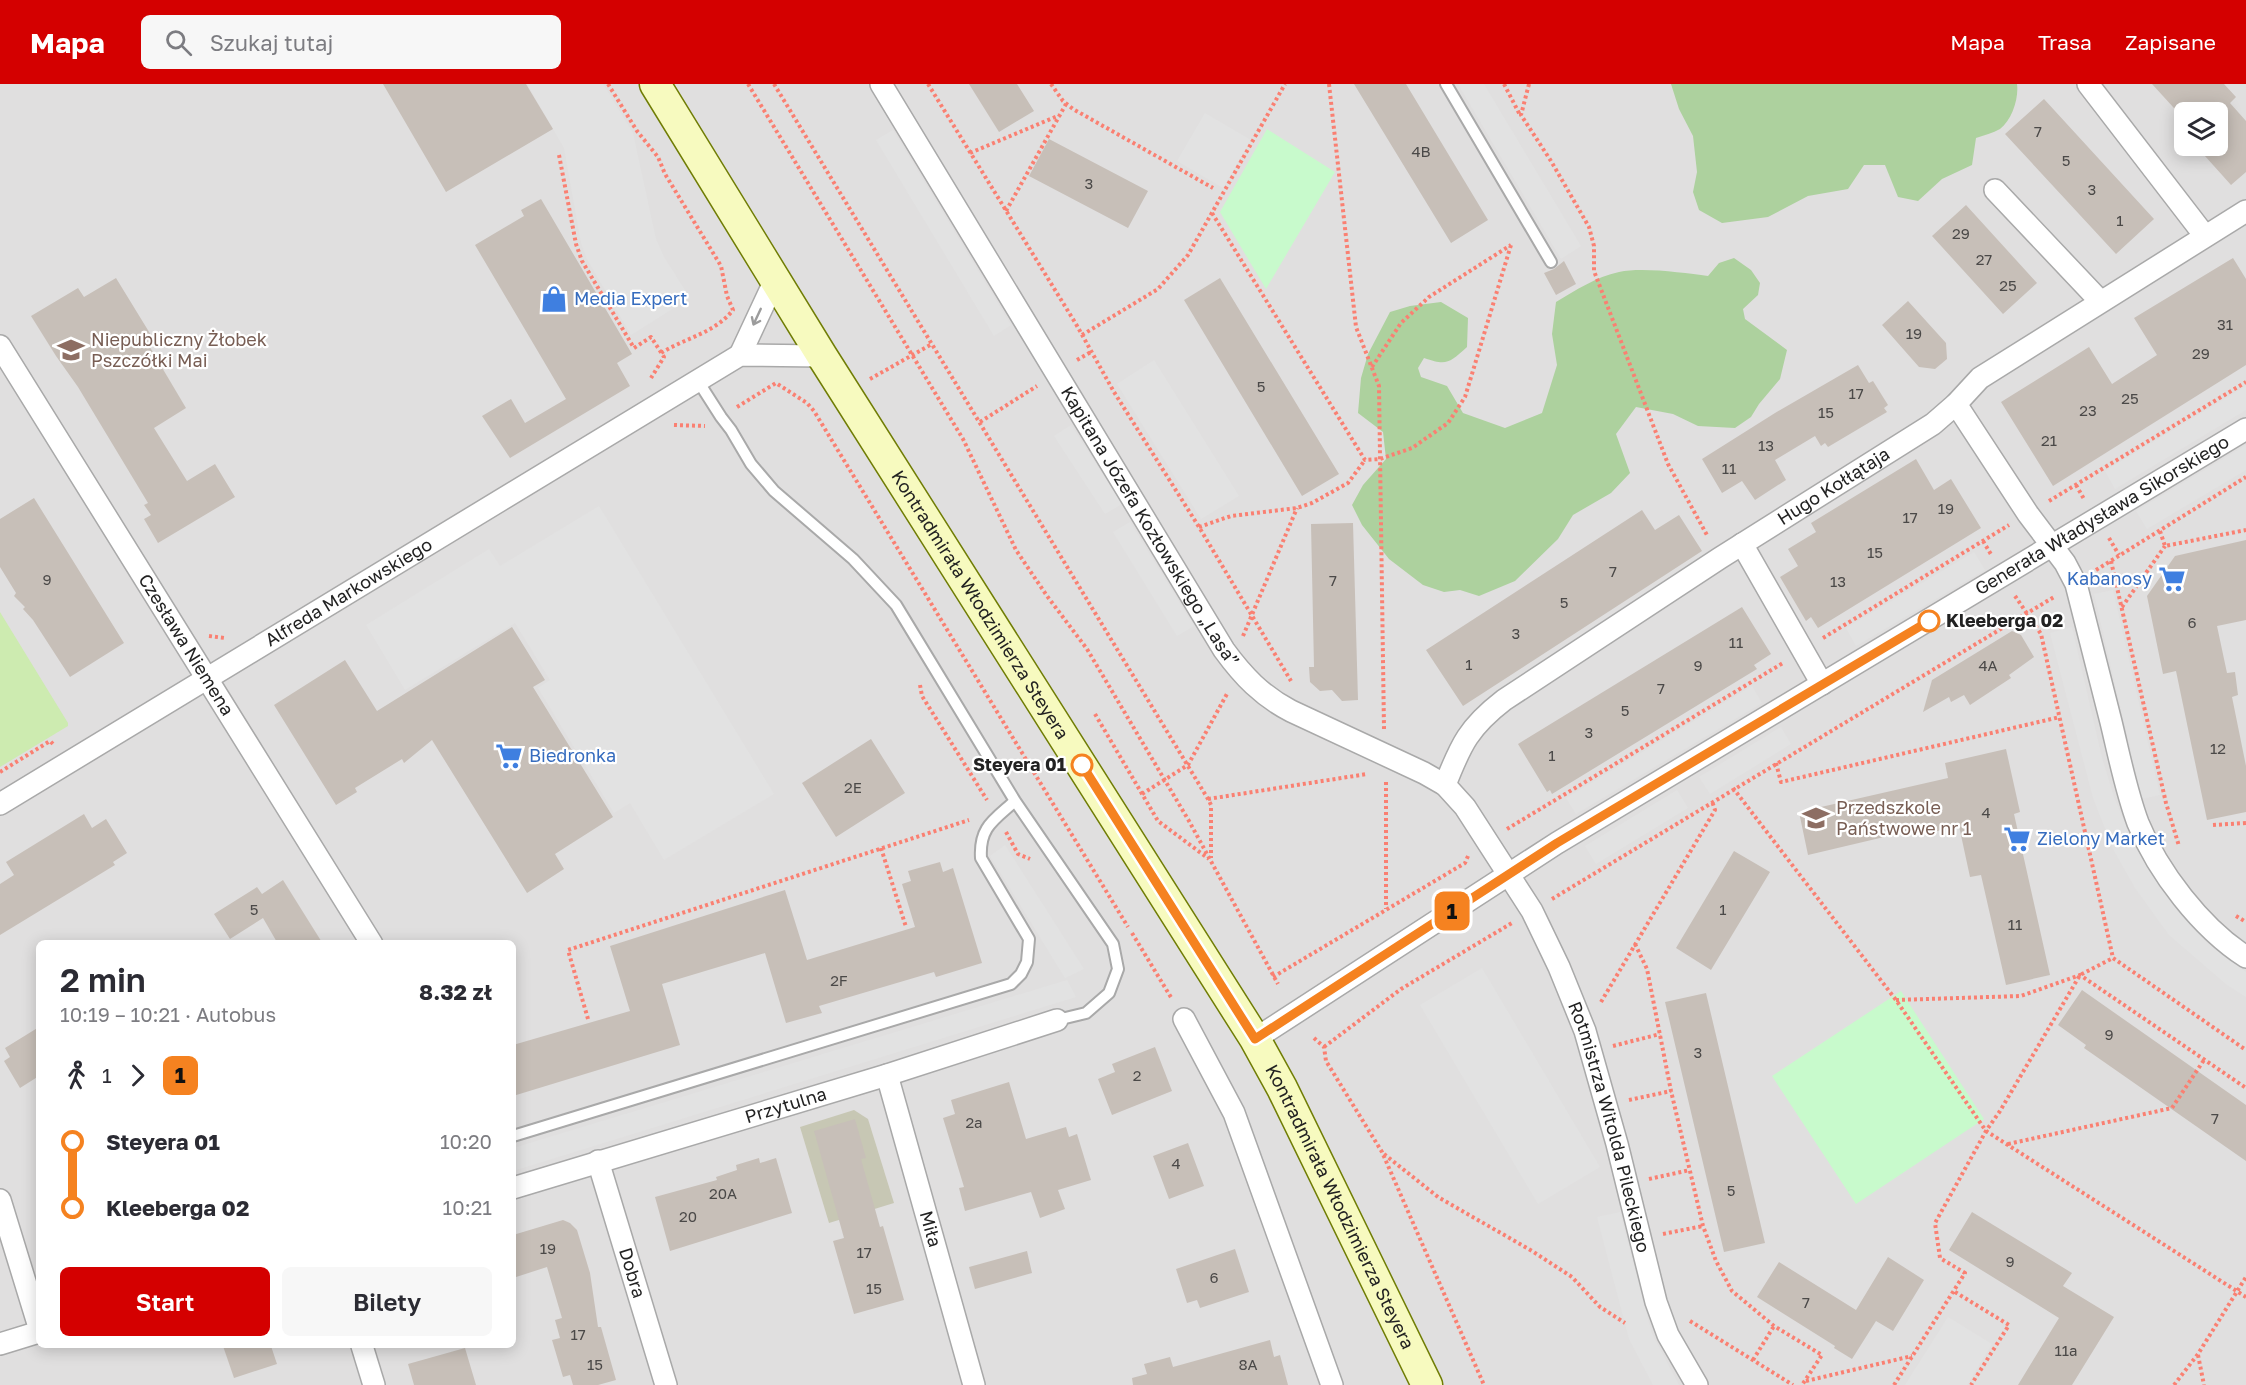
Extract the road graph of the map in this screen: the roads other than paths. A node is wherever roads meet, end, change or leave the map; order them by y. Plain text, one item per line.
1 (655, 84) edge
2 (881, 84) edge
3 (1446, 84) edge
4 (2088, 84) edge
5 (1995, 190) dead end
6 (2246, 211) edge
7 (2205, 236) junction
8 (1551, 262) dead end
9 (775, 280) junction
10 (2100, 302) junction
11 (0, 346) edge
12 (740, 355) junction
13 (822, 356) junction
14 (698, 381) junction
15 (1956, 404) junction
16 (2246, 429) edge
17 (1742, 544) junction
18 (2052, 546) junction
19 (207, 679) junction
20 (1822, 684) junction
21 (1445, 785) junction
22 (1015, 801) junction
23 (0, 804) edge
24 (1509, 875) junction
25 (370, 940) edge
26 (2246, 957) edge
27 (1184, 1019) road end
28 (1057, 1020) joint
29 (1255, 1039) junction
30 (887, 1074) junction
31 (516, 1136) edge
32 (598, 1161) junction
33 (516, 1187) edge
34 (0, 1200) edge
35 (36, 1320) edge
36 (36, 1331) edge
37 (0, 1344) edge
38 (363, 1348) edge
39 (374, 1385) edge
40 (666, 1385) edge
41 (974, 1385) edge
42 (1332, 1385) edge
43 (1427, 1385) edge
44 (1696, 1385) edge

1 - 9 street, Kontradmirała Włodzimierza Steyera
2 - 21 street, Kapitana Józefa Kozłowskiego „Lasa”
3 - 8 lane
4 - 7 street
5 - 10 street
6 - 7 street, Hugo Kołłątaja
7 - 10 street, Hugo Kołłątaja
9 -> 12 street
9 - 13 street, Kontradmirała Włodzimierza Steyera
10 - 15 street, Hugo Kołłątaja
11 - 19 street, Czesława Niemena
12 - 13 street
12 - 14 street, Alfreda Markowskiego
13 - 29 street, Kontradmirała Włodzimierza Steyera
14 - 19 street, Alfreda Markowskiego
14 - 22 lane
15 - 17 street, Hugo Kołłątaja
15 - 18 street
16 - 18 street, Generała Władysława Sikorskiego
17 - 20 street
17 - 21 street, Hugo Kołłątaja
18 - 20 street, Generała Władysława Sikorskiego
18 - 26 street
19 - 23 street, Alfreda Markowskiego
19 - 25 street, Czesława Niemena
20 - 24 street, Generała Władysława Sikorskiego
21 - 24 street, Kapitana Józefa Kozłowskiego „Lasa”
22 - 28 lane
22 - 31 lane
24 - 29 street, Generała Władysława Sikorskiego
24 - 44 street, Rotmistrza Witolda Pileckiego
27 - 42 street
28 - 30 street, Przytulna
29 - 43 street, Kontradmirała Włodzimierza Steyera
30 - 32 street, Przytulna
30 - 41 street, Miła
32 - 33 street, Przytulna
32 - 40 street, Dobra
34 - 35 street
36 - 37 street
38 - 39 street

